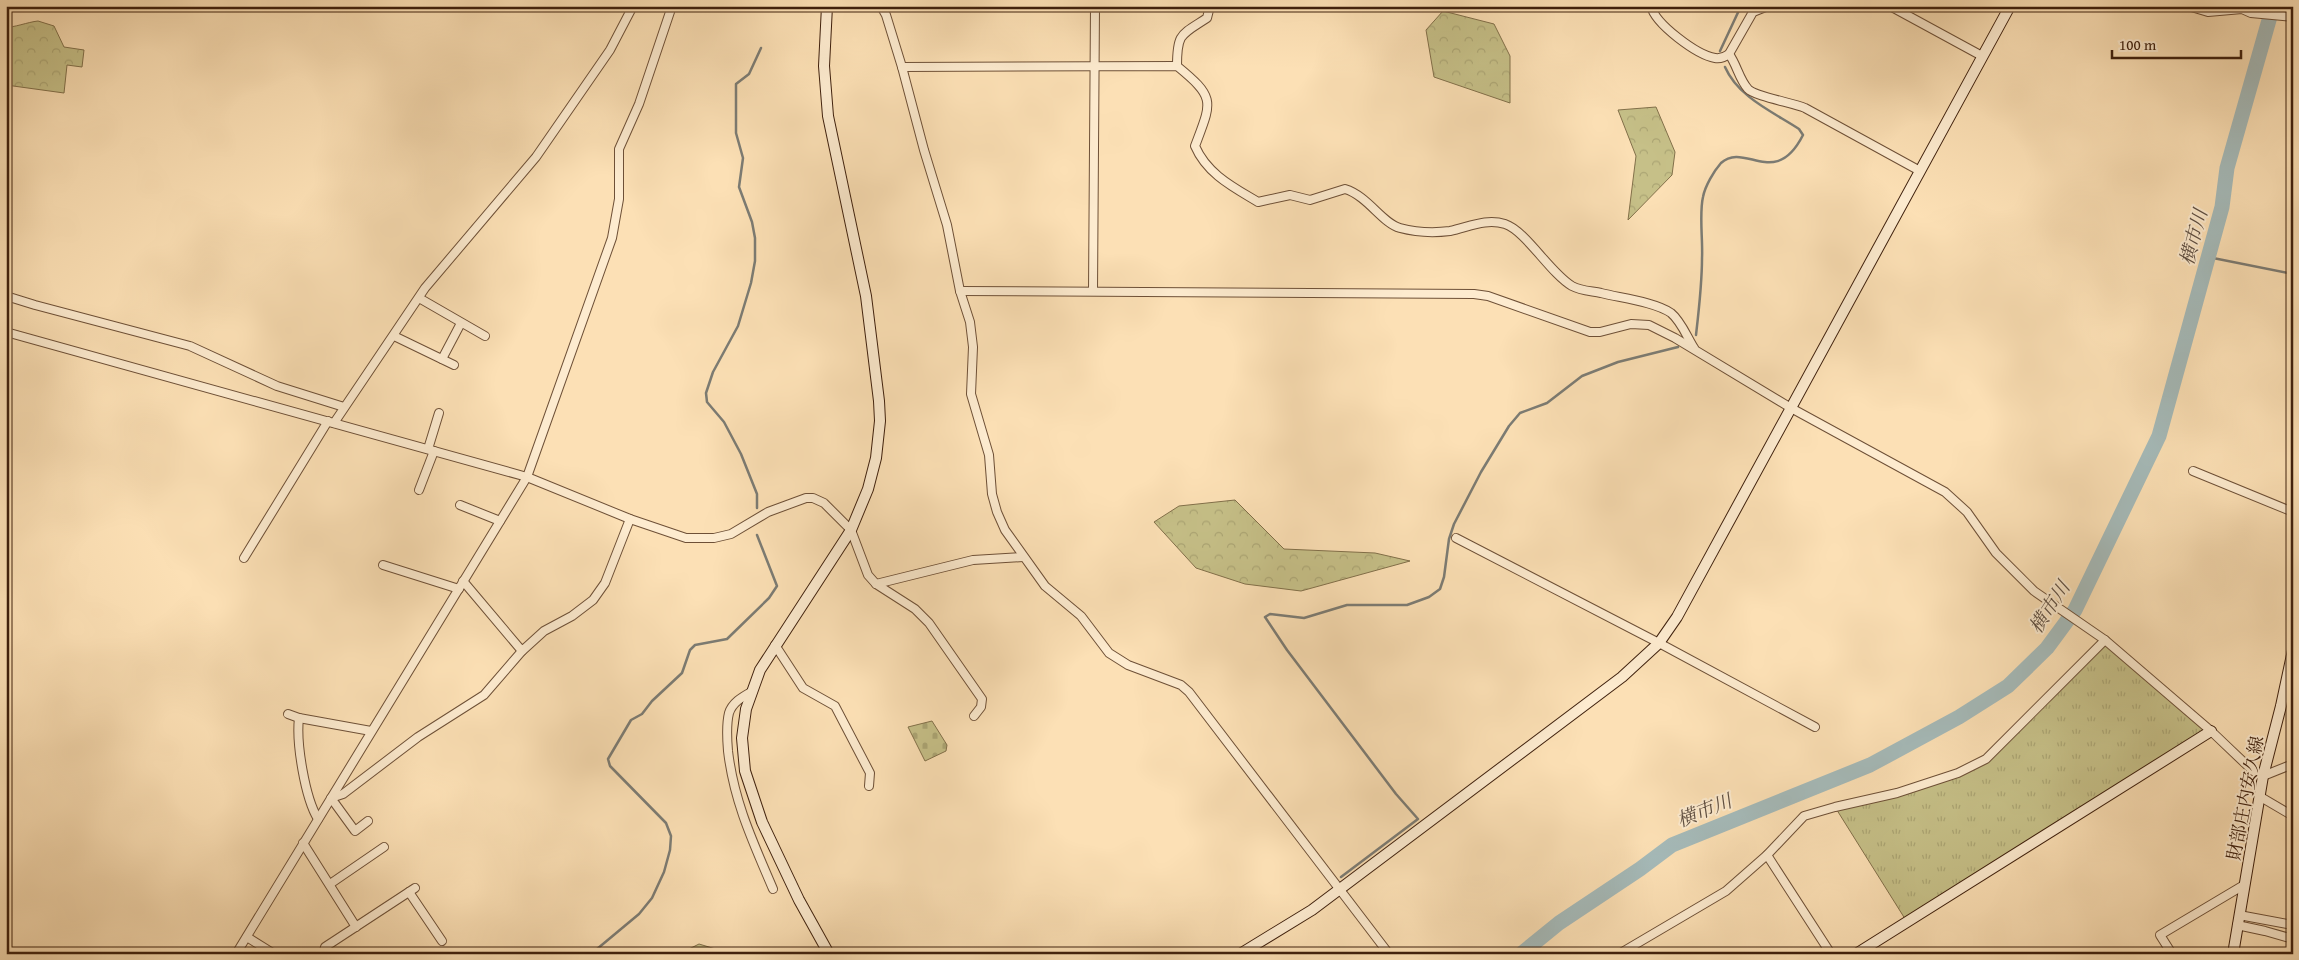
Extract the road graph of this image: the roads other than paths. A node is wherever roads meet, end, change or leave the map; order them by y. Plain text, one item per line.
1 (633, 6) edge
2 (672, 6) edge
3 (826, 6) edge
4 (881, 6) edge
5 (1095, 6) edge
6 (1210, 6) edge
7 (1651, 6) edge
8 (1768, 6) edge
9 (1890, 6) edge
10 (2010, 6) edge
11 (2188, 6) edge
12 (2293, 17) edge
13 (1729, 54) junction
14 (1982, 56) junction
15 (1177, 66) junction
16 (902, 67) junction
17 (1095, 67) junction
18 (1920, 172) junction
19 (960, 291) junction
20 (1093, 291) junction
21 (6, 296) edge
22 (419, 298) junction
23 (461, 323) junction
24 (6, 332) edge
25 (394, 336) junction
26 (485, 336) dead end
27 (1695, 350) junction
28 (442, 359) junction
29 (454, 366) dead end
30 (344, 407) junction
31 (1791, 408) junction
32 (440, 412) dead end
33 (331, 422) junction
34 (431, 450) junction
35 (2193, 471) dead end
36 (527, 477) junction
37 (418, 490) dead end
38 (460, 505) dead end
39 (2293, 512) edge
40 (630, 519) junction
41 (500, 521) junction
42 (851, 530) junction
43 (1456, 538) dead end
44 (1023, 557) junction
45 (244, 558) dead end
46 (383, 565) dead end
47 (876, 584) junction
48 (461, 585) junction
49 (2101, 638) junction
50 (1659, 642) junction
51 (775, 645) junction
52 (2293, 650) edge
53 (522, 651) junction
54 (751, 692) junction
55 (288, 714) dead end
56 (974, 716) dead end
57 (299, 718) junction
58 (1816, 727) dead end
59 (371, 731) junction
60 (2211, 731) junction
61 (2293, 764) edge
62 (2263, 776) junction
63 (870, 786) dead end
64 (2259, 796) junction
65 (331, 798) junction
66 (2293, 816) edge
67 (318, 819) junction
68 (368, 821) dead end
69 (303, 843) junction
70 (384, 847) dead end
71 (1767, 854) junction
72 (330, 884) junction
73 (2244, 884) junction
74 (773, 889) dead end
75 (1340, 889) junction
76 (2238, 920) junction
77 (2293, 924) edge
78 (356, 926) junction
79 (247, 937) junction
80 (2293, 939) edge
81 (442, 941) dead end
82 (236, 954) edge
83 (274, 954) edge
84 (322, 954) edge
85 (830, 954) edge
86 (1240, 954) edge
87 (1389, 954) edge
88 (1619, 954) edge
89 (1830, 954) edge
90 (1856, 954) edge
91 (2172, 954) edge
92 (2233, 954) edge

1 - 22 street
2 - 36 street
3 - 42 street
4 - 16 street
5 - 17 street
6 - 15 street
7 - 13 street
8 - 13 street
9 - 14 street
10 - 14 street
11 - 12 street
13 - 18 street
14 - 18 street
15 - 17 street
15 - 27 street
16 - 17 street
16 - 19 street
17 - 20 street
18 - 31 street
19 - 20 street
19 - 44 street
20 - 27 street
21 - 30 street
22 - 23 street
22 - 25 street
23 - 26 street
23 - 28 street
24 - 33 street
25 - 28 street
25 - 30 street
27 - 31 street
28 - 29 street
30 - 33 street
31 - 49 street
31 - 50 street
32 - 34 street
33 - 34 street
33 - 45 street
34 - 36 street
34 - 37 street
35 - 39 street
36 - 40 street
36 - 41 street
38 - 41 street
40 - 42 street
40 - 53 street
41 - 48 street
42 - 47 street
42 - 51 street
43 - 50 street
44 - 47 street
44 - 75 street
46 - 48 street
47 - 56 street
48 - 53 street
48 - 59 street
49 - 60 street
49 - 71 street
50 - 58 street
50 - 75 street
51 - 54 street
51 - 63 street
52 - 62 street, 財部庄内安久線
53 - 65 street
54 - 74 street
54 - 85 street
55 - 57 street
57 - 59 street
57 - 67 street
59 - 65 street
60 - 62 street
60 - 90 street
61 - 62 street
62 - 64 street, 財部庄内安久線
64 - 66 street
64 - 73 street, 財部庄内安久線
65 - 67 street
65 - 68 street
67 - 69 street
69 - 72 street
69 - 79 street
70 - 72 street
71 - 88 street
71 - 89 street
72 - 78 street
73 - 76 street, 財部庄内安久線
73 - 91 street
75 - 86 street
75 - 87 street
76 - 77 street
76 - 80 street
76 - 92 street, 財部庄内安久線
78 - 81 street
78 - 84 street
79 - 82 street
79 - 83 street

